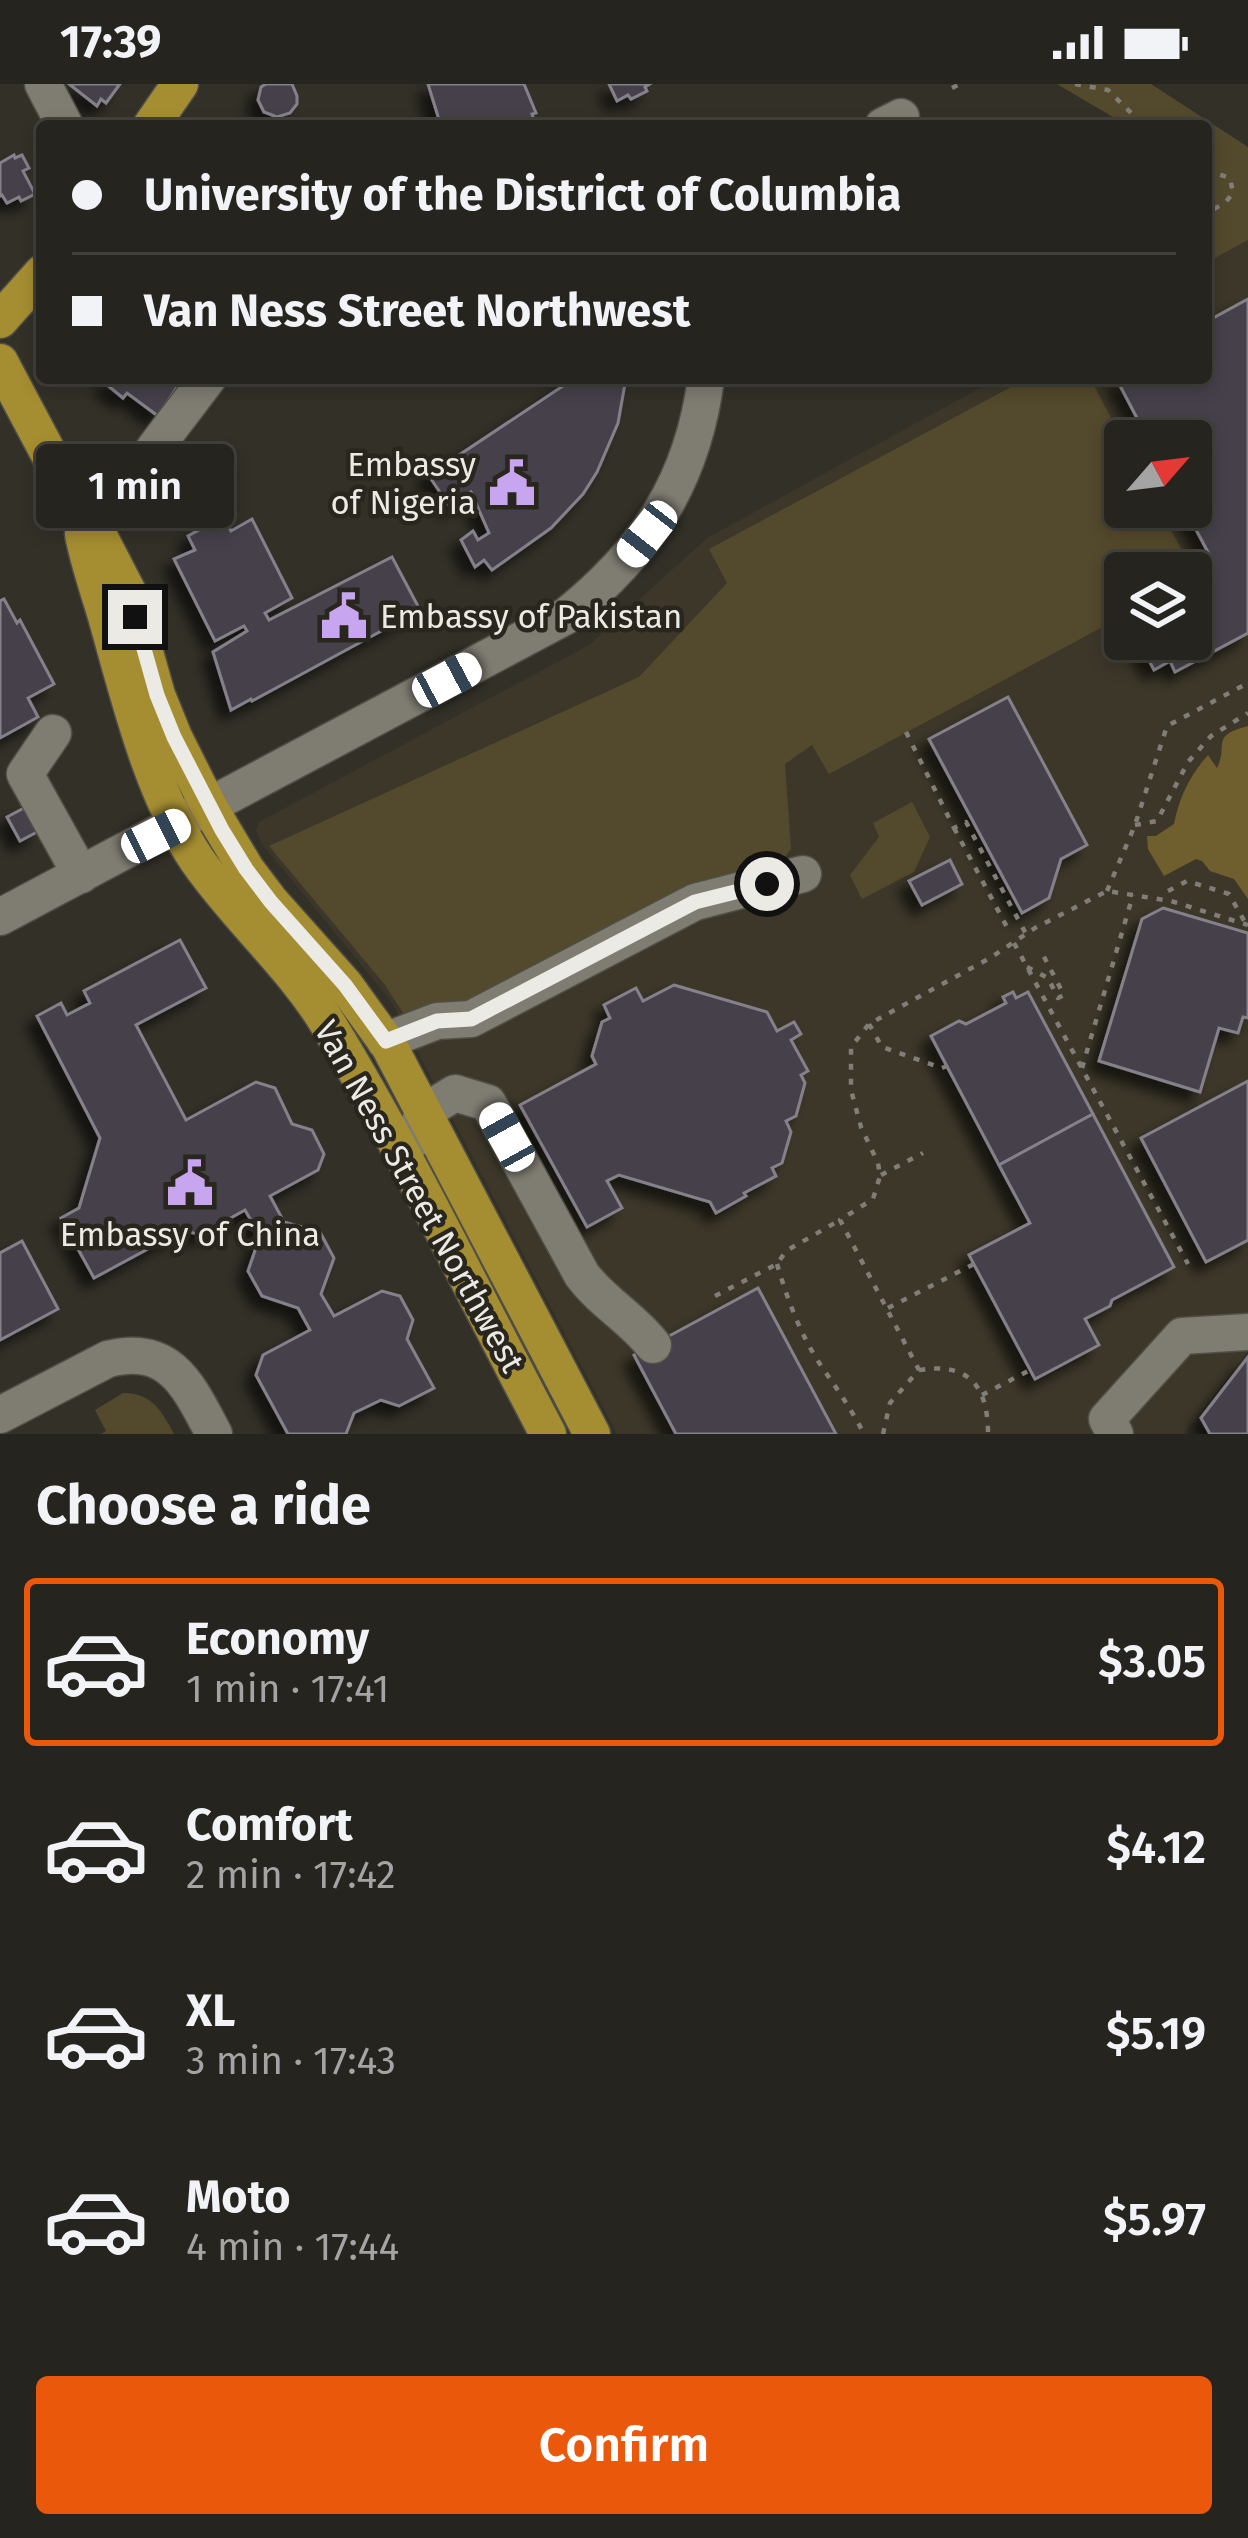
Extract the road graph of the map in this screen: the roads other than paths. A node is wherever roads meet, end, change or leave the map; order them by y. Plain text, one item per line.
1 (43, 84) edge
2 (180, 84) edge
3 (62, 120) edge
4 (155, 120) edge
5 (36, 280) edge
6 (0, 320) edge
7 (0, 362) edge
8 (203, 384) edge
9 (705, 384) edge
10 (154, 449) dead end
11 (53, 733) dead end
12 (194, 816) junction
13 (82, 874) junction
14 (803, 874) dead end
15 (0, 917) edge
16 (386, 1041) junction
17 (424, 1112) junction
18 (404, 1161) junction
19 (1248, 1333) edge
20 (653, 1345) dead end
21 (0, 1414) edge
22 (214, 1434) edge
23 (548, 1434) edge
24 (592, 1434) edge
25 (1115, 1434) edge

1 - 3 street
2 - 4 main road
5 - 6 main road
7 - 12 main road, Van Ness Street Northwest
8 - 10 street
9 - 12 street
11 - 13 street
12 - 13 street
12 - 16 main road, Van Ness Street Northwest
12 - 18 main road, Van Ness Street Northwest
13 - 15 street
14 - 16 street
16 - 17 main road, Van Ness Street Northwest
17 - 18 street
17 - 20 street
17 - 24 main road, Van Ness Street Northwest
18 - 23 main road, Van Ness Street Northwest
19 - 25 street
21 - 22 street

